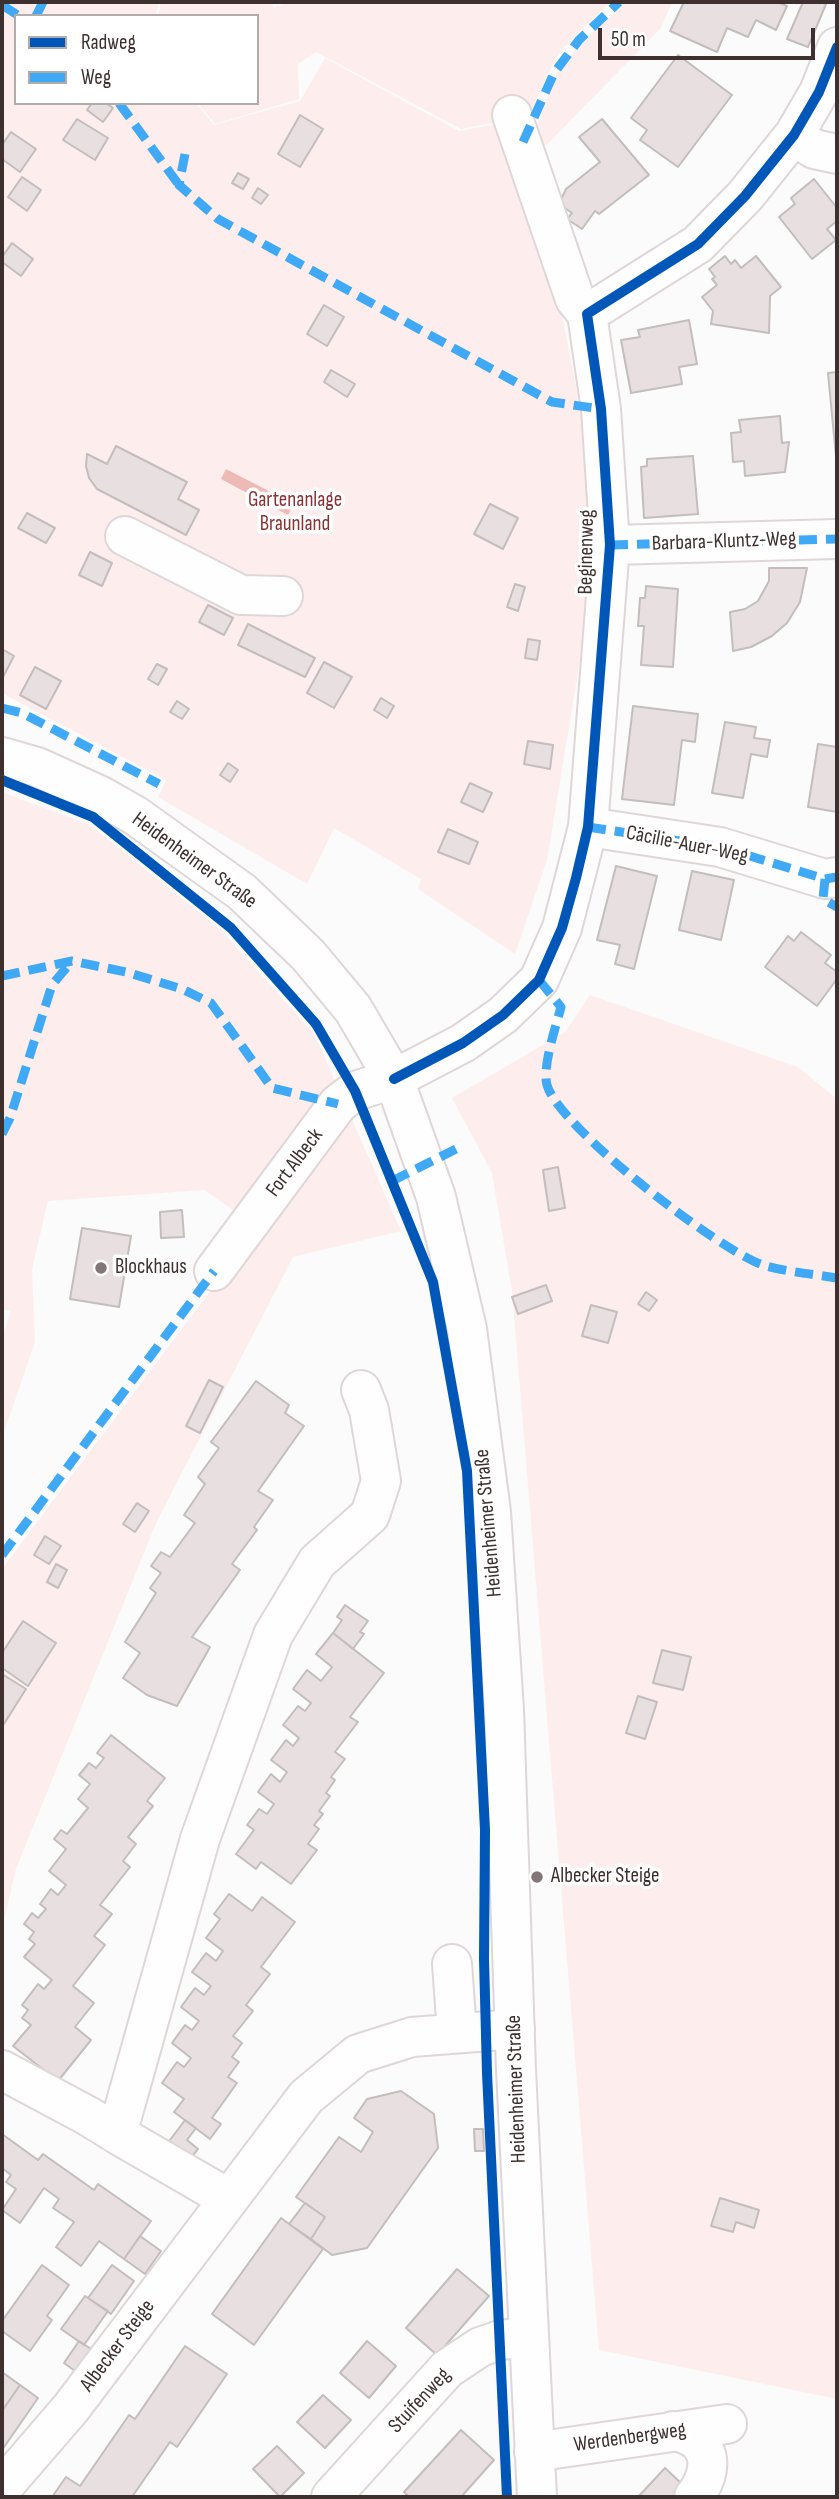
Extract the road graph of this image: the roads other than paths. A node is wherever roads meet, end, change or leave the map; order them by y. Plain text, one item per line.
1 (837, 47) edge
2 (512, 115) dead end
3 (794, 135) junction
4 (837, 154) edge
5 (587, 314) junction
6 (125, 536) dead end
7 (837, 539) edge
8 (610, 545) junction
9 (283, 596) dead end
10 (2, 757) edge
11 (588, 827) junction
12 (833, 888) edge
13 (394, 1079) junction
14 (214, 1271) dead end
15 (356, 1399) dead end
16 (452, 1964) dead end
17 (514, 2029) junction
18 (457, 2032) junction
19 (2, 2070) edge
20 (117, 2134) junction
21 (229, 2199) junction
22 (528, 2337) junction
23 (727, 2424) dead end
24 (673, 2431) junction
25 (534, 2452) junction
26 (2, 2488) edge
27 (331, 2497) edge
28 (537, 2497) edge
29 (694, 2497) edge

1 - 3 street
2 - 5 street
3 - 4 street
3 - 5 street
5 - 8 street, Beginenweg
6 - 9 street
7 - 8 street, Barbara-Kluntz-Weg
8 - 11 street, Beginenweg
10 - 13 street, Heidenheimer Straße
11 - 12 street, Cäcilie-Auer-Weg
11 - 13 street, Beginenweg
13 - 14 street, Fort Albeck
13 - 17 street, Heidenheimer Straße
15 - 20 street
16 - 18 street
17 - 18 street, Albecker Steige
17 - 22 street, Heidenheimer Straße
18 - 21 street, Albecker Steige
19 - 20 street
20 - 21 street
21 - 26 street, Albecker Steige
22 - 25 street, Heidenheimer Straße
22 - 27 street, Stuifenweg
23 - 24 street, Werdenbergweg
24 - 25 street, Werdenbergweg
24 - 29 street
25 - 28 street, Heidenheimer Straße

